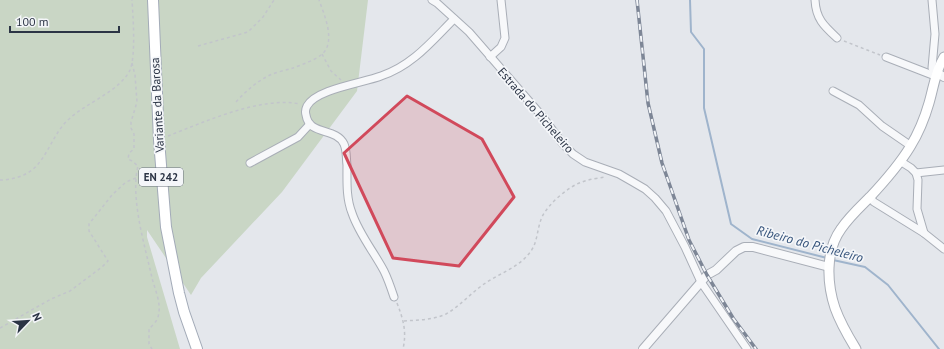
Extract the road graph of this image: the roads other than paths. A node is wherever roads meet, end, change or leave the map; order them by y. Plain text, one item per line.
1 (153, 0) edge
2 (501, 0) edge
3 (815, 0) edge
4 (932, 0) edge
5 (437, 1) edge
6 (454, 19) junction
7 (836, 38) road end
8 (944, 56) edge
9 (490, 57) junction
10 (886, 57) road end
11 (938, 75) edge
12 (833, 92) dead end
13 (310, 124) junction
14 (911, 146) junction
15 (900, 161) junction
16 (250, 163) dead end
17 (944, 170) edge
18 (916, 173) junction
19 (869, 197) junction
20 (924, 233) junction
21 (942, 245) edge
22 (830, 261) junction
23 (701, 282) junction
24 (394, 297) road end
25 (197, 349) edge
26 (643, 349) edge
27 (747, 349) edge
28 (856, 349) edge

1 - 25 main road, Variante da Barosa / EN 242
2 - 9 street
3 - 7 street
4 - 11 street
5 - 6 street, Estrada do Picheleiro
6 - 9 street, Estrada do Picheleiro
6 - 13 street
8 - 11 main road
9 - 23 street, Estrada do Picheleiro
10 - 11 street
11 - 14 main road
12 - 14 street
13 - 16 street
13 - 24 street
14 - 15 main road
15 - 18 street
15 - 19 main road
17 - 18 street
18 - 20 street
19 - 20 street
19 - 22 main road
20 - 21 street
22 - 23 street
22 - 28 main road
23 - 26 street
23 - 27 street, Estrada do Picheleiro

